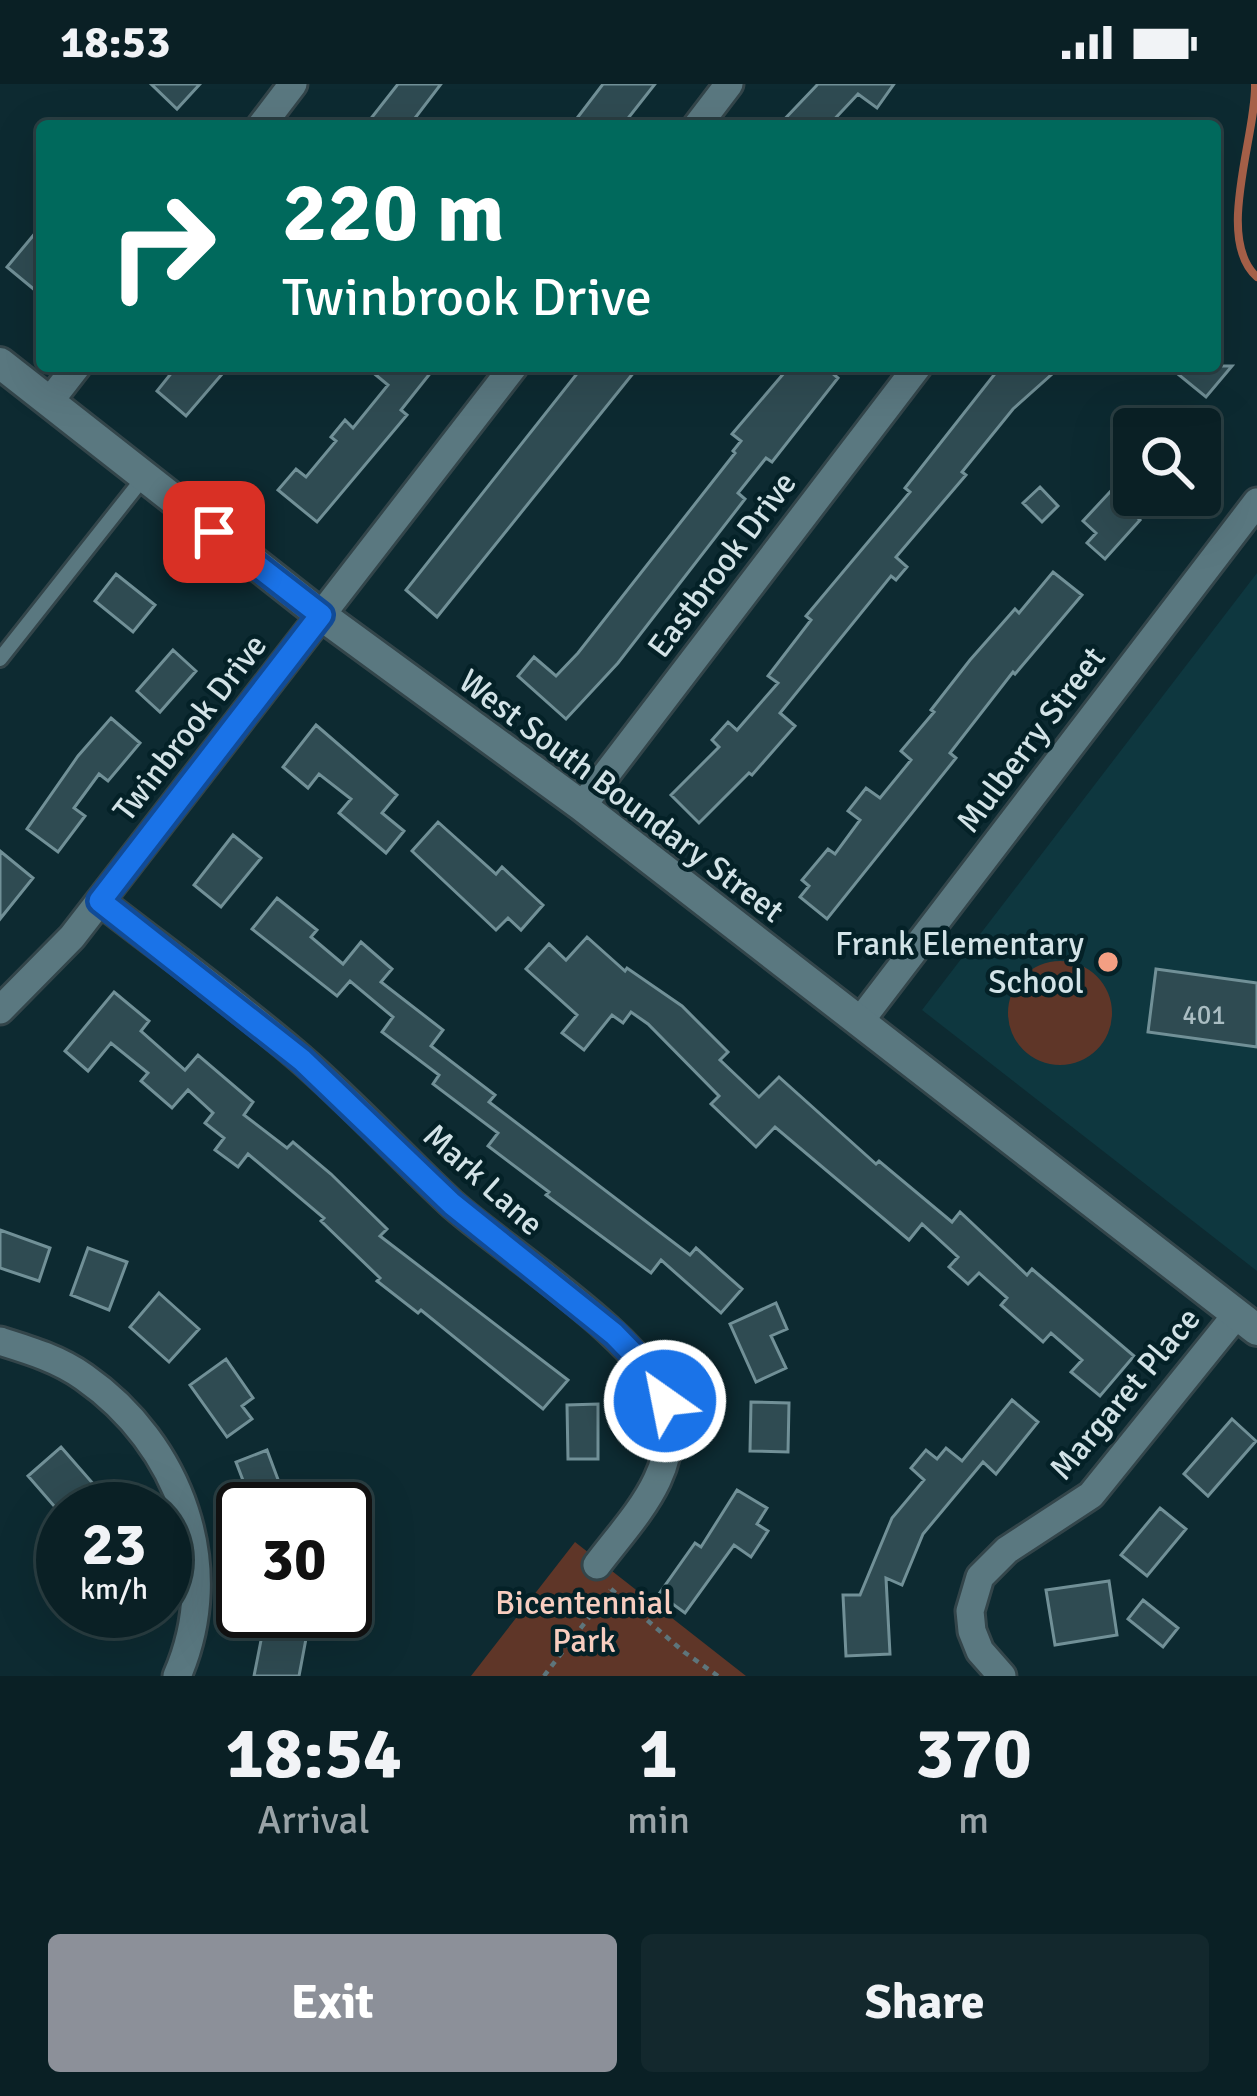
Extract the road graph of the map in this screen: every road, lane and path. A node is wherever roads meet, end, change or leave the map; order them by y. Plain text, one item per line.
1 (293, 84) edge
2 (729, 84) edge
3 (265, 120) edge
4 (702, 120) edge
5 (0, 363) edge
6 (72, 372) edge
7 (509, 372) edge
8 (913, 372) edge
9 (49, 402) junction
10 (144, 477) junction
11 (1257, 502) edge
12 (321, 615) junction
13 (0, 659) edge
14 (582, 806) junction
15 (100, 901) junction
16 (0, 1010) edge
17 (860, 1021) junction
18 (1247, 1322) edge
19 (0, 1341) edge
20 (608, 1578) junction
21 (177, 1676) edge
22 (544, 1676) edge
23 (718, 1676) edge
24 (1002, 1676) edge

1 - 3 street
2 - 4 street
5 - 9 street, West South Boundary Street
6 - 9 street
7 - 12 street, Twinbrook Drive
8 - 14 street, Eastbrook Drive
9 - 10 street, West South Boundary Street
10 - 12 street, West South Boundary Street
10 - 13 lane
11 - 17 street, Mulberry Street
12 - 14 street, West South Boundary Street
12 - 15 street, Twinbrook Drive
14 - 17 street, West South Boundary Street
15 - 16 street, Twinbrook Drive
15 - 20 street, Mark Lane
17 - 18 street, West South Boundary Street
18 - 24 street, Margaret Place
19 - 21 street
20 - 22 path
20 - 23 path

